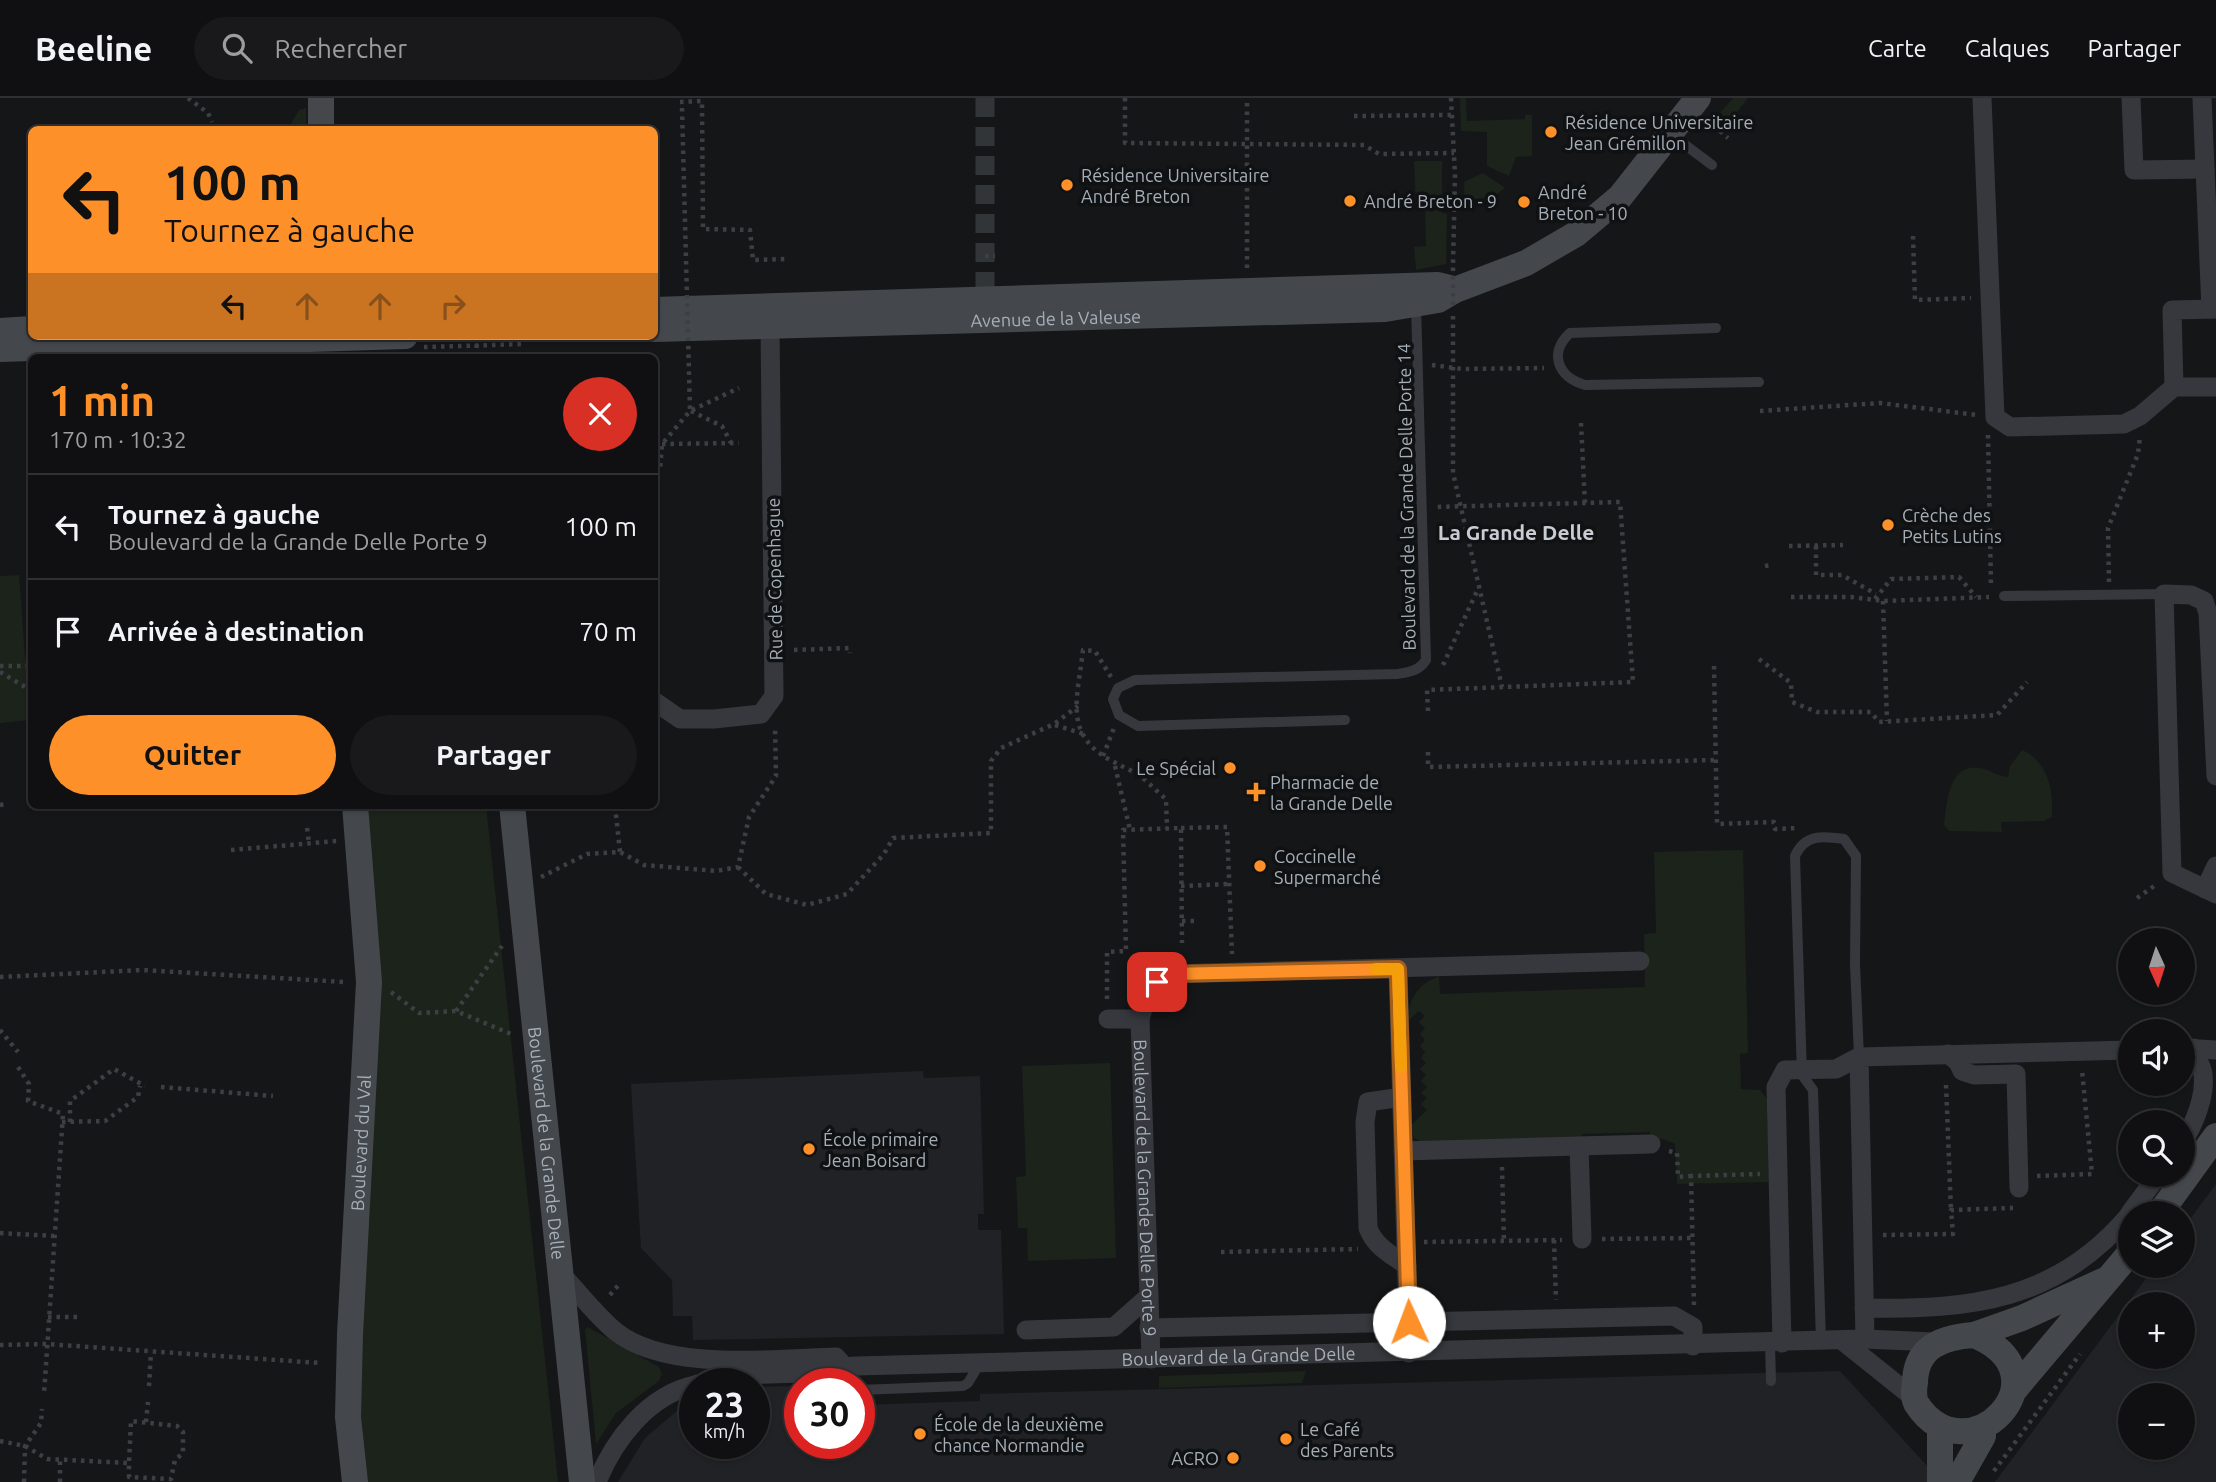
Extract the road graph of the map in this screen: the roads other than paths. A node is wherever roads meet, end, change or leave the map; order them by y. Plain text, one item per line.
1 (321, 98) edge
2 (1982, 98) edge
3 (2131, 98) edge
4 (2202, 98) edge
5 (1698, 99) edge
6 (321, 126) edge
7 (1671, 135) junction
8 (1712, 165) dead end
9 (2205, 169) junction
10 (1455, 290) junction
11 (1247, 293) junction
12 (1416, 304) junction
13 (2213, 309) edge
14 (658, 310) edge
15 (778, 316) junction
16 (28, 328) edge
17 (1716, 328) dead end
18 (658, 329) edge
19 (0, 331) edge
20 (413, 341) edge
21 (318, 344) edge
22 (0, 349) edge
23 (1759, 382) dead end
24 (2174, 387) junction
25 (2216, 387) edge
26 (2164, 594) junction
27 (2004, 596) dead end
28 (658, 704) edge
29 (1345, 720) dead end
30 (2216, 776) edge
31 (355, 809) edge
32 (512, 809) edge
33 (2216, 866) edge
34 (2211, 891) edge
35 (1640, 961) dead end
36 (1398, 969) junction
37 (1108, 1014) road end
38 (1140, 1019) junction
39 (2195, 1048) edge
40 (2118, 1050) edge
41 (2216, 1050) edge
42 (1948, 1054) junction
43 (1859, 1057) junction
44 (2195, 1060) edge
45 (1801, 1070) junction
46 (1402, 1097) junction
47 (2195, 1116) edge
48 (2216, 1136) edge
49 (1651, 1144) road end
50 (1579, 1146) junction
51 (1403, 1151) junction
52 (2018, 1191) road end
53 (2169, 1201) edge
54 (2118, 1225) edge
55 (1582, 1239) road end
56 (1407, 1266) junction
57 (2118, 1269) edge
58 (563, 1276) junction
59 (2113, 1276) junction
60 (1149, 1296) junction
61 (1864, 1308) junction
62 (1409, 1322) junction
63 (1149, 1328) junction
64 (1026, 1330) dead end
65 (1974, 1335) junction
66 (1693, 1336) junction
67 (1865, 1339) junction
68 (1844, 1342) junction
69 (1934, 1342) junction
70 (1821, 1343) junction
71 (1776, 1344) junction
72 (1409, 1353) junction
73 (1151, 1359) junction
74 (980, 1363) junction
75 (843, 1368) edge
76 (875, 1373) edge
77 (1771, 1381) dead end
78 (875, 1389) edge
79 (2015, 1389) junction
80 (679, 1391) edge
81 (1914, 1398) junction
82 (1940, 1433) junction
83 (1983, 1436) junction
84 (355, 1482) edge
85 (582, 1482) edge
86 (597, 1482) edge
87 (1940, 1482) edge
88 (1957, 1482) edge

1 - 6 street
2 - 24 street
3 - 9 street
4 - 9 street
5 - 7 street, Avenue de la Valeuse
7 - 8 lane
7 - 10 street, Avenue de la Valeuse
9 - 13 street
10 - 11 street, Avenue de la Valeuse
10 - 12 street, Avenue de la Valeuse
11 - 12 street, Avenue de la Valeuse
11 - 15 street, Avenue de la Valeuse
12 - 29 lane, Boulevard de la Grande Delle Porte 14
13 - 24 street
14 - 15 street, Avenue de la Valeuse
15 - 18 street, Avenue de la Valeuse
15 - 28 street, Rue de Copenhague
16 - 19 street
17 - 23 lane
20 - 21 street
21 - 22 street
24 - 25 street
26 - 27 lane
26 - 30 street
26 - 34 street
31 - 84 street, Boulevard du Val
32 - 58 street, Boulevard de la Grande Delle
33 - 34 street
35 - 36 street, Boulevard de la Grande Delle Porte 9
36 - 38 street, Boulevard de la Grande Delle Porte 9
36 - 46 street
37 - 38 street, Boulevard de la Grande Delle Porte 9
38 - 60 street, Boulevard de la Grande Delle Porte 9
39 - 41 street
40 - 42 street
42 - 43 street
42 - 52 street
43 - 45 street
43 - 45 lane
43 - 61 street
44 - 47 street
45 - 70 lane
45 - 71 street
46 - 51 street
46 - 56 street
48 - 53 street
49 - 50 street
50 - 51 street
50 - 55 street
51 - 56 street
54 - 61 street
56 - 62 street
57 - 59 street
58 - 75 street
58 - 85 street, Boulevard de la Grande Delle
59 - 65 street
59 - 79 street
60 - 63 street, Boulevard de la Grande Delle Porte 9
60 - 64 street
61 - 67 street
62 - 63 street
62 - 66 street
62 - 72 street
63 - 73 street, Boulevard de la Grande Delle Porte 9
65 - 69 street
65 - 79 street
66 - 71 street, Boulevard de la Grande Delle
66 - 72 street, Boulevard de la Grande Delle
67 - 68 street, Boulevard de la Grande Delle
67 - 69 street, Boulevard de la Grande Delle
68 - 70 street, Boulevard de la Grande Delle
68 - 81 street
69 - 81 street
70 - 71 street, Boulevard de la Grande Delle
71 - 77 lane
72 - 73 street, Boulevard de la Grande Delle
73 - 74 street, Boulevard de la Grande Delle
74 - 76 street, Boulevard de la Grande Delle
74 - 78 lane
79 - 83 street
80 - 86 street
81 - 82 street
82 - 83 street
82 - 87 street
83 - 88 street

